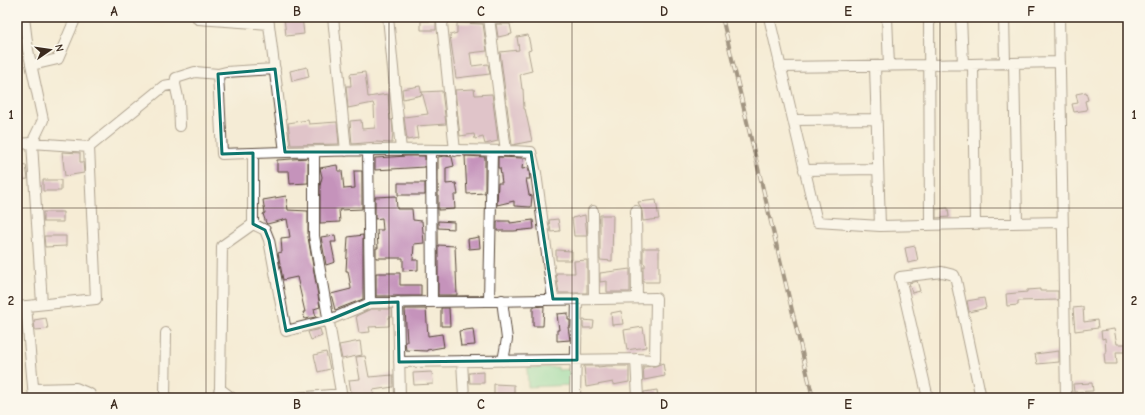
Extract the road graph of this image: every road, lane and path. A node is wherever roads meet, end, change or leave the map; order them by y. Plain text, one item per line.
1 (24, 17) edge
2 (76, 17) edge
3 (333, 17) edge
4 (388, 17) edge
5 (446, 17) edge
6 (474, 17) edge
7 (519, 17) edge
8 (768, 17) edge
9 (887, 17) edge
10 (928, 17) edge
11 (961, 17) edge
12 (1004, 17) edge
13 (1059, 17) edge
14 (489, 18) junction
15 (198, 19) dead end
16 (269, 21) edge
17 (1060, 62) junction
18 (1010, 63) junction
19 (968, 64) junction
20 (32, 65) junction
21 (929, 65) junction
22 (875, 66) junction
23 (889, 66) junction
24 (780, 67) junction
25 (275, 69) junction
26 (218, 74) junction
27 (175, 84) junction
28 (876, 119) junction
29 (793, 120) junction
30 (180, 126) dead end
31 (32, 143) junction
32 (17, 144) edge
33 (89, 147) junction
34 (368, 150) junction
35 (401, 150) junction
36 (346, 151) junction
37 (431, 151) junction
38 (455, 151) junction
39 (492, 151) junction
40 (506, 151) junction
41 (284, 152) junction
42 (314, 152) junction
43 (253, 153) junction
44 (878, 168) junction
45 (804, 170) junction
46 (593, 211) dead end
47 (636, 211) dead end
48 (1062, 222) junction
49 (1017, 223) junction
50 (253, 224) junction
51 (975, 224) junction
52 (930, 225) junction
53 (880, 226) junction
54 (637, 298) junction
55 (553, 299) junction
56 (577, 299) junction
57 (594, 299) junction
58 (489, 300) junction
59 (502, 300) junction
60 (432, 301) junction
61 (398, 302) junction
62 (370, 303) junction
63 (42, 304) junction
64 (21, 306) edge
65 (328, 320) junction
66 (166, 333) dead end
67 (636, 359) junction
68 (577, 360) junction
69 (503, 361) junction
70 (399, 362) junction
71 (462, 362) junction
72 (219, 393) edge
73 (33, 394) edge
74 (342, 396) edge
75 (91, 398) edge
76 (165, 398) edge
77 (232, 398) edge
78 (296, 398) edge
79 (400, 398) edge
80 (464, 398) edge
81 (575, 398) edge
82 (638, 398) edge
83 (928, 398) edge
84 (981, 398) edge
85 (1066, 398) edge

1 - 20 street
2 - 20 street
3 - 36 street
4 - 35 street
5 - 38 street
6 - 14 street
7 - 14 street
8 - 24 street
9 - 23 street
10 - 21 street
11 - 19 street
12 - 18 street
13 - 17 street
14 - 40 street
15 - 16 street
16 - 25 street
17 - 18 street
17 - 48 street
18 - 19 street
18 - 49 street
19 - 21 street
19 - 51 street
20 - 31 street
21 - 23 street
21 - 52 street
22 - 23 street
22 - 24 street
22 - 28 street
24 - 29 street
25 - 26 street
25 - 41 street
26 - 27 street
26 - 43 street
27 - 30 street
27 - 33 street
28 - 29 street
28 - 44 street
29 - 45 street
31 - 32 street
31 - 33 street
31 - 63 street
33 - 63 street
34 - 35 street
34 - 36 street
34 - 62 street
35 - 37 street
36 - 42 street
37 - 38 street
37 - 60 street
38 - 39 street
39 - 40 street
39 - 58 street
40 - 55 street
41 - 42 street
41 - 43 street
42 - 65 street
43 - 50 street
44 - 45 street
44 - 53 street
45 - 53 street
46 - 57 street
47 - 54 street
48 - 49 street
48 - 85 street
49 - 51 street
50 - 65 street
50 - 72 street
51 - 52 street
52 - 53 street
54 - 57 street
54 - 67 street
55 - 56 street
55 - 59 street
56 - 57 street
56 - 68 street
58 - 59 street
58 - 60 street
59 - 69 street
60 - 61 street
61 - 62 street
61 - 70 street
62 - 65 street
63 - 64 street
64 - 73 street
65 - 74 street
66 - 76 street
67 - 68 street
67 - 82 street
68 - 69 street
68 - 81 street
69 - 71 street
70 - 71 street
70 - 79 street
71 - 80 street
72 - 77 street
73 - 75 street
74 - 78 street
83 - 84 street

